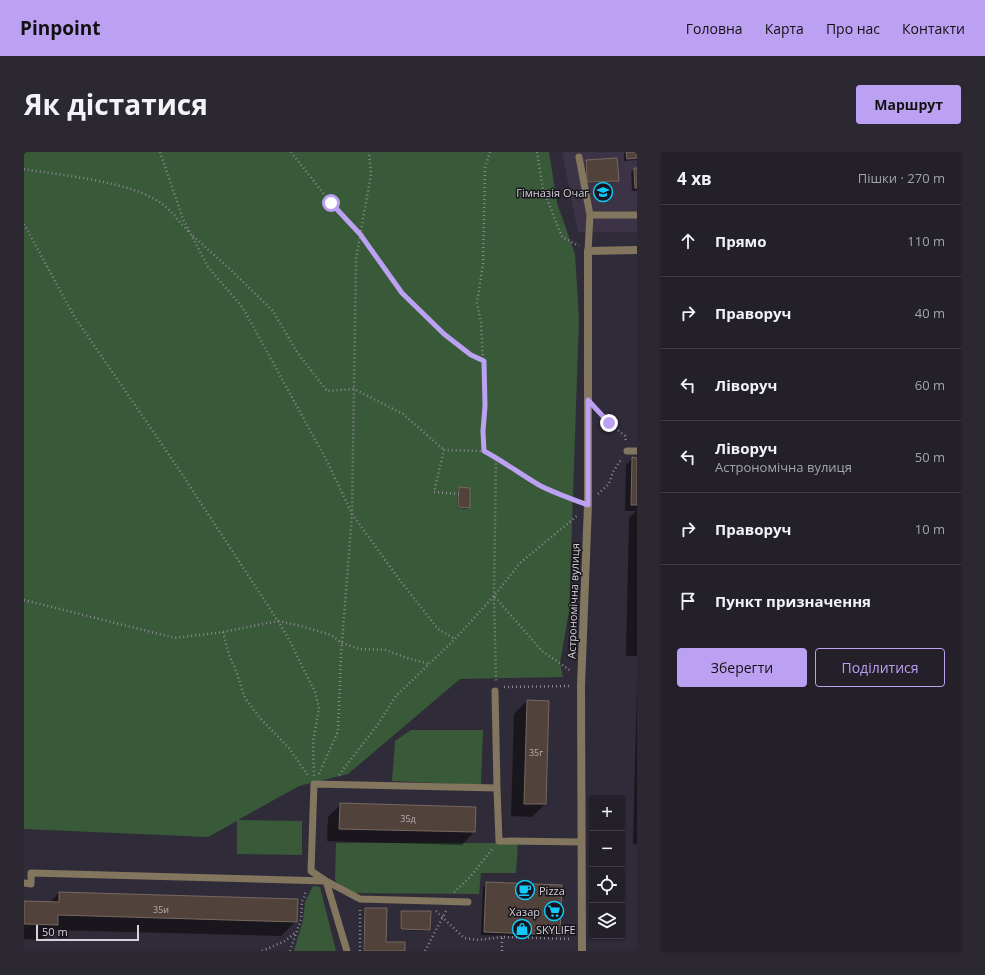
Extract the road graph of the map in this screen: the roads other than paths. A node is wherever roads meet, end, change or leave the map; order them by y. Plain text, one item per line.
1 (579, 158) dead end
2 (590, 215) junction
3 (637, 215) edge
4 (637, 250) edge
5 (588, 251) junction
6 (626, 451) road end
7 (637, 451) edge
8 (496, 689) road end
9 (497, 788) junction
10 (581, 842) junction
11 (326, 881) junction
12 (24, 884) edge
13 (468, 902) dead end
14 (347, 951) edge
15 (582, 951) edge

1 - 2 lane
2 - 3 lane
2 - 5 lane
4 - 5 street
5 - 10 street, Астрономічна вулиця
6 - 7 lane
8 - 9 lane
9 - 10 lane
9 - 11 lane
10 - 15 street, Астрономічна вулиця
11 - 12 lane
11 - 13 lane
11 - 14 lane

